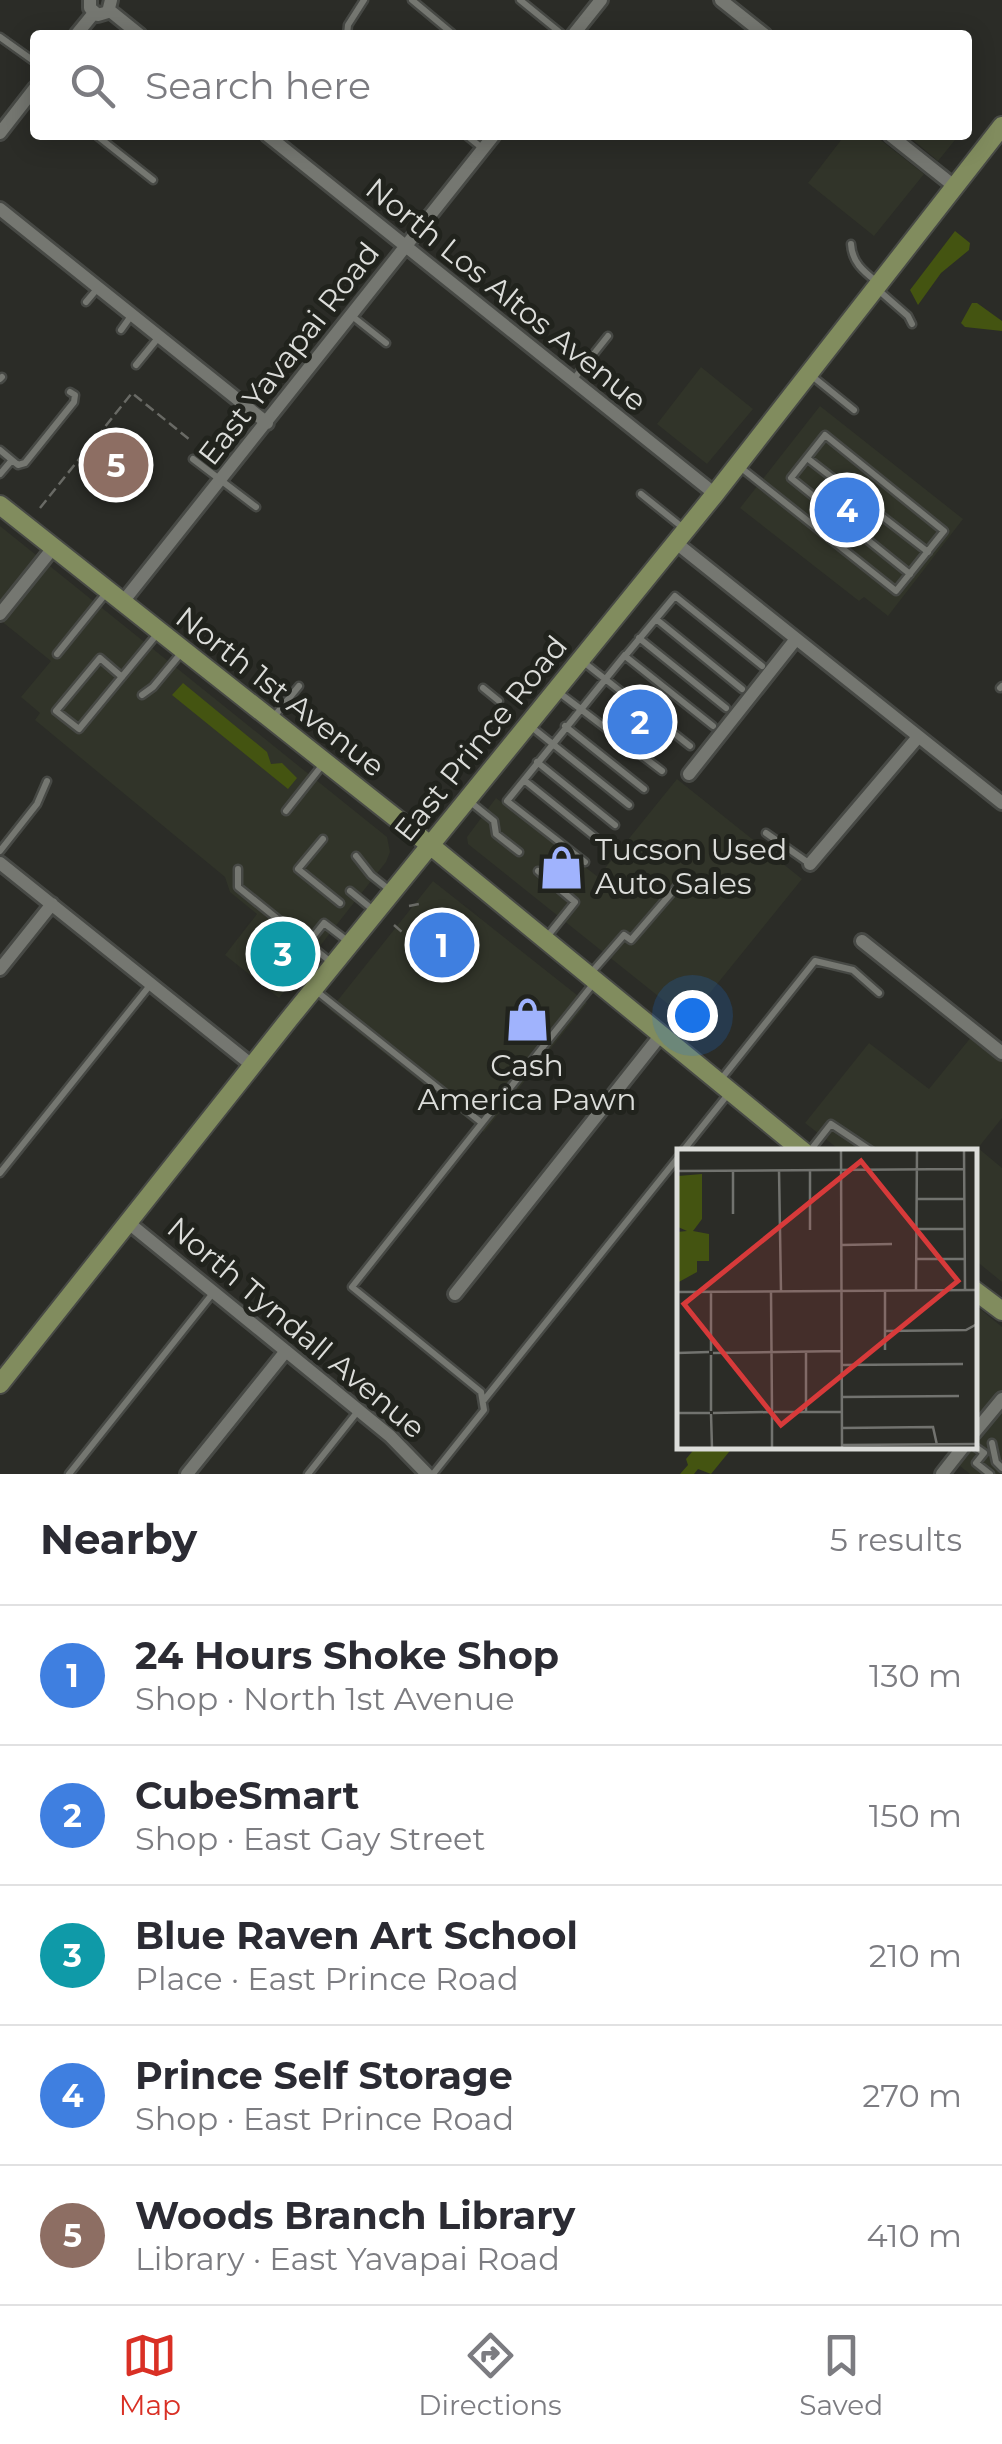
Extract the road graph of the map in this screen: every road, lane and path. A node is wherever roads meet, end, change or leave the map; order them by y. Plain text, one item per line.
1 (364, 0) edge
2 (412, 0) edge
3 (520, 0) edge
4 (601, 0) edge
5 (721, 0) edge
6 (110, 5) edge
7 (91, 6) edge
8 (79, 30) edge
9 (135, 30) edge
10 (348, 30) edge
11 (448, 30) edge
12 (558, 30) edge
13 (577, 30) edge
14 (759, 30) edge
15 (0, 36) edge
16 (30, 58) edge
17 (30, 93) edge
18 (5, 116) edge
19 (1002, 126) edge
20 (0, 133) edge
21 (102, 140) edge
22 (272, 140) edge
23 (473, 140) edge
24 (490, 140) edge
25 (900, 140) edge
26 (483, 148) junction
27 (153, 180) dead end
28 (954, 186) junction
29 (0, 209) edge
30 (851, 244) dead end
31 (406, 246) junction
32 (876, 285) junction
33 (98, 289) junction
34 (86, 302) dead end
35 (132, 316) junction
36 (352, 316) junction
37 (912, 324) dead end
38 (122, 330) dead end
39 (608, 336) dead end
40 (158, 338) junction
41 (386, 343) dead end
42 (136, 365) dead end
43 (808, 373) junction
44 (573, 380) junction
45 (70, 392) dead end
46 (854, 410) dead end
47 (267, 423) junction
48 (190, 440) dead end
49 (0, 450) edge
50 (807, 458) junction
51 (12, 460) junction
52 (193, 460) dead end
53 (737, 465) junction
54 (0, 474) edge
55 (222, 481) junction
56 (640, 494) dead end
57 (715, 494) junction
58 (0, 505) edge
59 (256, 507) dead end
60 (40, 508) dead end
61 (680, 536) junction
62 (54, 548) junction
63 (928, 552) junction
64 (910, 574) junction
65 (115, 597) junction
66 (0, 614) edge
67 (656, 619) junction
68 (159, 632) junction
69 (639, 638) junction
70 (796, 639) junction
71 (183, 651) junction
72 (57, 654) dead end
73 (625, 655) junction
74 (580, 660) junction
75 (762, 666) dead end
76 (122, 677) junction
77 (604, 678) junction
78 (299, 686) dead end
79 (484, 688) dead end
80 (742, 689) dead end
81 (556, 690) junction
82 (142, 695) dead end
83 (500, 701) dead end
84 (580, 708) junction
85 (726, 708) dead end
86 (271, 720) junction
87 (528, 724) junction
88 (565, 726) junction
89 (713, 726) dead end
90 (918, 736) junction
91 (552, 744) junction
92 (690, 746) dead end
93 (325, 762) junction
94 (537, 762) junction
95 (662, 771) dead end
96 (690, 774) dead end
97 (47, 780) dead end
98 (524, 780) junction
99 (644, 788) dead end
100 (466, 800) junction
101 (1002, 803) edge
102 (629, 804) dead end
103 (286, 811) dead end
104 (615, 825) dead end
105 (766, 833) dead end
106 (323, 839) dead end
107 (601, 842) dead end
108 (430, 845) junction
109 (0, 851) edge
110 (520, 852) dead end
111 (356, 856) dead end
112 (584, 862) dead end
113 (0, 863) edge
114 (810, 864) joint
115 (238, 869) dead end
116 (538, 872) dead end
117 (680, 883) dead end
118 (350, 890) dead end
119 (392, 892) junction
120 (52, 904) junction
121 (340, 904) dead end
122 (420, 904) dead end
123 (409, 906) dead end
124 (376, 912) junction
125 (394, 925) dead end
126 (402, 932) dead end
127 (544, 940) junction
128 (862, 941) dead end
129 (308, 943) junction
130 (351, 944) junction
131 (334, 964) junction
132 (0, 969) edge
133 (591, 979) junction
134 (151, 984) junction
135 (314, 990) junction
136 (880, 994) dead end
137 (660, 1036) junction
138 (1002, 1053) edge
139 (253, 1066) junction
140 (724, 1087) junction
141 (482, 1123) junction
142 (684, 1149) edge
143 (803, 1149) edge
144 (810, 1149) edge
145 (868, 1149) edge
146 (677, 1158) edge
147 (0, 1173) edge
148 (130, 1224) junction
149 (214, 1292) junction
150 (977, 1292) edge
151 (456, 1294) dead end
152 (1002, 1312) edge
153 (286, 1351) junction
154 (0, 1384) edge
155 (1002, 1399) edge
156 (482, 1402) junction
157 (359, 1410) junction
158 (977, 1429) edge
159 (992, 1443) dead end
160 (977, 1448) edge
161 (962, 1449) edge
162 (1002, 1468) edge
163 (69, 1474) edge
164 (187, 1474) edge
165 (308, 1474) edge
166 (430, 1474) edge
167 (942, 1474) edge
168 (990, 1474) edge

1 - 10 lane
2 - 11 lane
3 - 12 lane
4 - 13 street
5 - 14 street
6 - 7 street
6 - 9 street
7 - 8 street
15 - 16 lane
17 - 18 street
18 - 20 street
19 - 28 main road, East Prince Road
21 - 27 lane
22 - 31 street, North Los Altos Avenue
23 - 26 lane
24 - 26 street, East Yavapai Road
25 - 28 street
26 - 31 street, East Yavapai Road
28 - 32 main road, East Prince Road
29 - 33 street
30 - 32 lane
31 - 36 street, East Yavapai Road
31 - 44 street, North Los Altos Avenue
32 - 37 lane
32 - 43 main road, East Prince Road
33 - 34 lane
33 - 35 street
35 - 38 lane
35 - 40 street
36 - 41 lane
36 - 47 street, East Yavapai Road
39 - 44 lane
40 - 42 lane
40 - 47 street
43 - 46 lane
43 - 53 main road, East Prince Road
44 - 57 street, North Los Altos Avenue
45 - 51 lane
47 - 55 street, East Yavapai Road
48 - 60 path
49 - 51 lane
50 - 63 lane
50 - 63 lane
50 - 64 lane
51 - 54 lane
52 - 55 lane
53 - 57 main road, East Prince Road
53 - 64 lane
55 - 59 lane
55 - 65 street, East Yavapai Road
56 - 61 lane
57 - 61 main road, East Prince Road
58 - 62 main road, North 1st Avenue
61 - 70 street
61 - 74 main road, East Prince Road
62 - 65 main road, North 1st Avenue
62 - 66 street
63 - 64 lane
65 - 68 main road, North 1st Avenue
65 - 72 lane
67 - 69 lane
67 - 75 lane
67 - 80 lane
68 - 71 main road, North 1st Avenue
68 - 76 lane
69 - 73 lane
69 - 85 lane
70 - 90 street
70 - 96 street
71 - 82 lane
71 - 86 main road, North 1st Avenue
73 - 77 lane
73 - 89 lane
74 - 77 lane
74 - 81 main road, East Prince Road
76 - 76 lane
77 - 84 lane
77 - 92 lane
78 - 86 lane
79 - 83 lane
81 - 84 lane
81 - 87 main road, East Prince Road
84 - 88 lane
84 - 95 lane
86 - 93 main road, North 1st Avenue
87 - 91 lane
87 - 100 main road, East Prince Road
88 - 91 lane
88 - 99 lane
90 - 101 street
90 - 114 street
91 - 94 lane
91 - 102 lane
93 - 103 lane
93 - 108 main road, North 1st Avenue
94 - 98 lane
94 - 104 lane
97 - 109 lane
98 - 107 lane
98 - 112 lane
100 - 108 main road, East Prince Road
100 - 110 lane
105 - 114 lane
106 - 121 lane
108 - 119 main road, East Prince Road
108 - 127 main road, North 1st Avenue
111 - 119 lane
113 - 120 street
115 - 129 lane
116 - 127 lane
117 - 133 lane
118 - 124 lane
119 - 124 main road, East Prince Road
120 - 132 street
120 - 134 street
122 - 123 path
124 - 130 main road, East Prince Road
125 - 126 path
127 - 133 main road, North 1st Avenue
128 - 138 street
129 - 130 lane
129 - 131 lane
130 - 131 main road, East Prince Road
131 - 135 main road, East Prince Road
133 - 137 main road, North 1st Avenue
133 - 141 lane
134 - 139 street
134 - 147 lane
135 - 139 main road, East Prince Road
135 - 141 lane
136 - 140 lane
137 - 140 main road, North 1st Avenue
137 - 151 street
139 - 148 main road, East Prince Road
140 - 142 lane
140 - 143 main road, North 1st Avenue
141 - 156 lane
144 - 145 lane
146 - 156 lane
148 - 149 street, North Tyndall Avenue
148 - 154 main road, East Prince Road
149 - 153 street, North Tyndall Avenue
149 - 163 lane
150 - 152 main road
153 - 157 street, North Tyndall Avenue
153 - 164 street
155 - 158 street
156 - 166 lane
157 - 165 lane
157 - 166 street, North Tyndall Avenue
159 - 162 lane
160 - 168 lane
161 - 167 street

